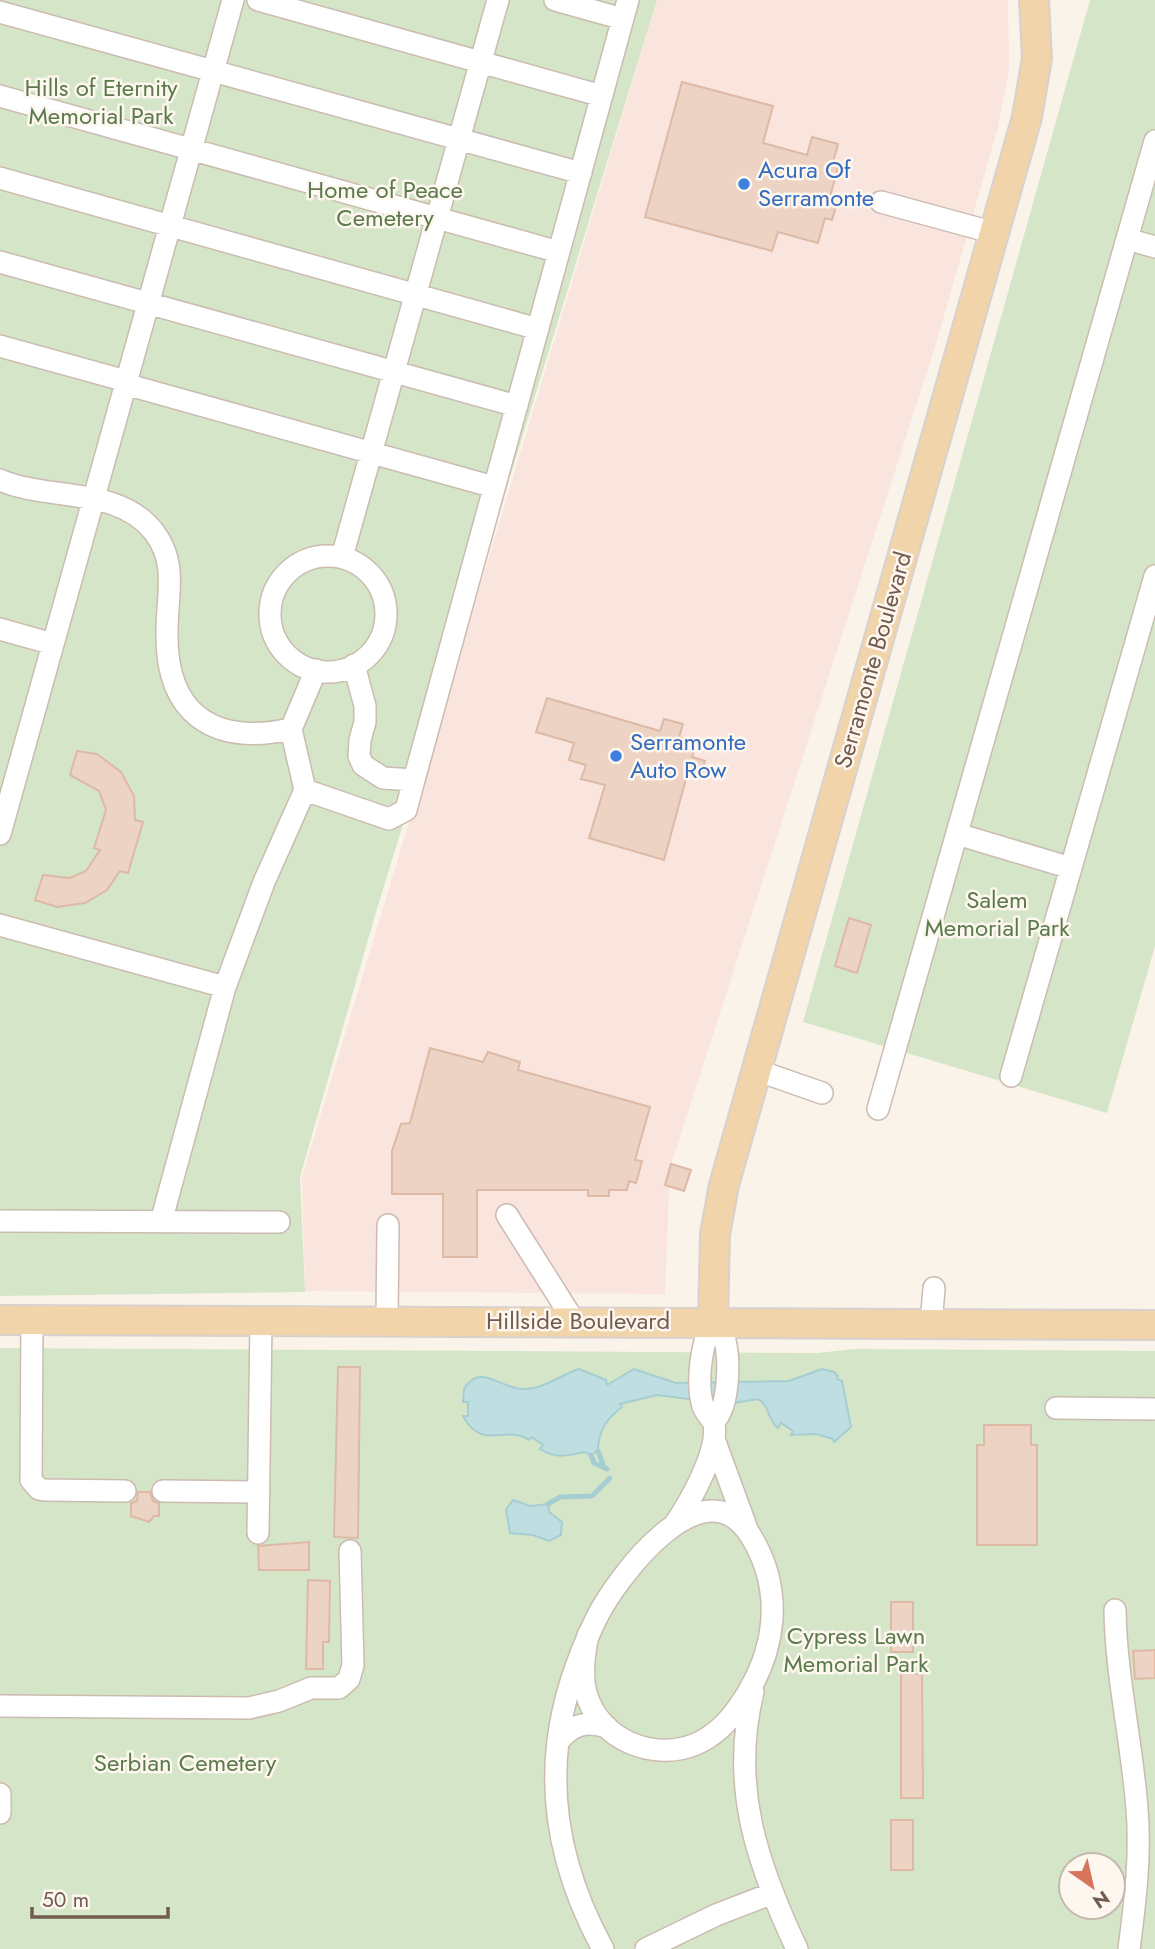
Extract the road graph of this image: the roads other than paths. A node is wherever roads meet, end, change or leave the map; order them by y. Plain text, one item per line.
1 (233, 0) edge
2 (258, 0) edge
3 (498, 0) edge
4 (555, 0) edge
5 (1034, 0) edge
6 (626, 9) edge
7 (0, 12) edge
8 (481, 62) junction
9 (213, 71) junction
10 (0, 96) edge
11 (602, 96) junction
12 (460, 140) junction
13 (1155, 141) edge
14 (191, 149) junction
15 (581, 173) junction
16 (0, 178) edge
17 (881, 202) dead end
18 (438, 218) junction
19 (170, 226) junction
20 (995, 233) junction
21 (1127, 239) junction
22 (1155, 247) edge
23 (559, 252) junction
24 (0, 262) edge
25 (417, 295) junction
26 (148, 304) junction
27 (538, 329) junction
28 (0, 346) edge
29 (395, 372) junction
30 (126, 382) junction
31 (517, 406) junction
32 (372, 453) junction
33 (0, 480) edge
34 (494, 487) junction
35 (93, 500) junction
36 (342, 557) junction
37 (1155, 576) edge
38 (0, 629) edge
39 (53, 644) junction
40 (354, 665) junction
41 (316, 670) junction
42 (291, 729) junction
43 (414, 780) junction
44 (305, 790) junction
45 (0, 834) edge
46 (957, 834) junction
47 (1071, 868) junction
48 (0, 925) edge
49 (225, 987) junction
50 (756, 1070) junction
51 (1011, 1076) dead end
52 (822, 1093) dead end
53 (878, 1109) dead end
54 (507, 1215) dead end
55 (0, 1221) edge
56 (161, 1222) junction
57 (279, 1222) dead end
58 (388, 1225) dead end
59 (934, 1288) dead end
60 (0, 1320) edge
61 (32, 1320) junction
62 (387, 1320) junction
63 (261, 1321) junction
64 (574, 1321) junction
65 (713, 1322) junction
66 (931, 1324) junction
67 (1155, 1325) edge
68 (1056, 1408) dead end
69 (1155, 1409) edge
70 (714, 1420) junction
71 (125, 1491) dead end
72 (163, 1491) dead end
73 (259, 1492) junction
74 (673, 1525) junction
75 (748, 1531) junction
76 (258, 1533) dead end
77 (350, 1551) dead end
78 (1115, 1610) dead end
79 (588, 1635) junction
80 (762, 1667) junction
81 (0, 1706) edge
82 (607, 1727) junction
83 (558, 1742) junction
84 (699, 1743) junction
85 (743, 1765) junction
86 (0, 1794) edge
87 (0, 1813) edge
88 (773, 1893) junction
89 (603, 1949) edge
90 (646, 1949) edge
91 (797, 1949) edge
92 (1129, 1949) edge

1 - 9 lane
2 - 8 lane
3 - 8 lane
4 - 6 lane
5 - 20 main road, Serramonte Boulevard
6 - 11 lane
7 - 9 lane
8 - 11 lane
8 - 12 lane
9 - 12 lane
9 - 14 lane
10 - 14 lane
11 - 15 lane
12 - 15 lane
12 - 18 lane
13 - 21 lane
14 - 18 lane
14 - 19 lane
15 - 23 lane
16 - 19 lane
17 - 20 lane
18 - 23 lane
18 - 25 lane
19 - 25 lane
19 - 26 lane
20 - 50 main road, Serramonte Boulevard
21 - 22 lane
21 - 46 lane
23 - 27 lane
24 - 26 lane
25 - 27 lane
25 - 29 lane
26 - 29 lane
26 - 30 lane
27 - 31 lane
28 - 30 lane
29 - 31 lane
29 - 32 lane
30 - 32 lane
30 - 35 lane
31 - 34 lane
32 - 34 lane
32 - 36 lane
33 - 35 lane
34 - 43 lane
35 - 39 lane
35 - 42 lane
36 - 40 lane
36 - 41 lane
37 - 47 lane
38 - 39 lane
39 - 45 lane
40 - 41 lane
40 - 43 lane
41 - 42 lane
42 - 44 lane
43 - 44 lane
44 - 49 lane
46 - 47 lane
46 - 53 lane
47 - 51 lane
48 - 49 lane
49 - 56 lane
50 - 52 lane
50 - 65 main road, Serramonte Boulevard
54 - 64 lane
55 - 56 lane
56 - 57 lane
58 - 62 lane
59 - 66 lane
60 - 61 main road, Hillside Boulevard
61 - 63 main road, Hillside Boulevard
61 - 71 lane
62 - 63 main road, Hillside Boulevard
62 - 64 main road, Hillside Boulevard
63 - 73 lane
64 - 65 main road, Hillside Boulevard
65 - 66 main road, Hillside Boulevard
65 - 70 lane
65 - 70 lane
66 - 67 main road, Hillside Boulevard
68 - 69 lane
70 - 74 lane
70 - 75 lane
72 - 73 lane
73 - 76 lane
74 - 75 lane
74 - 79 lane
75 - 80 lane
77 - 81 lane
78 - 92 lane
79 - 82 lane
79 - 83 lane
80 - 84 lane
80 - 85 lane
82 - 83 lane
82 - 84 lane
83 - 89 lane
84 - 85 lane
85 - 88 lane
86 - 87 lane
88 - 90 lane
88 - 91 lane

